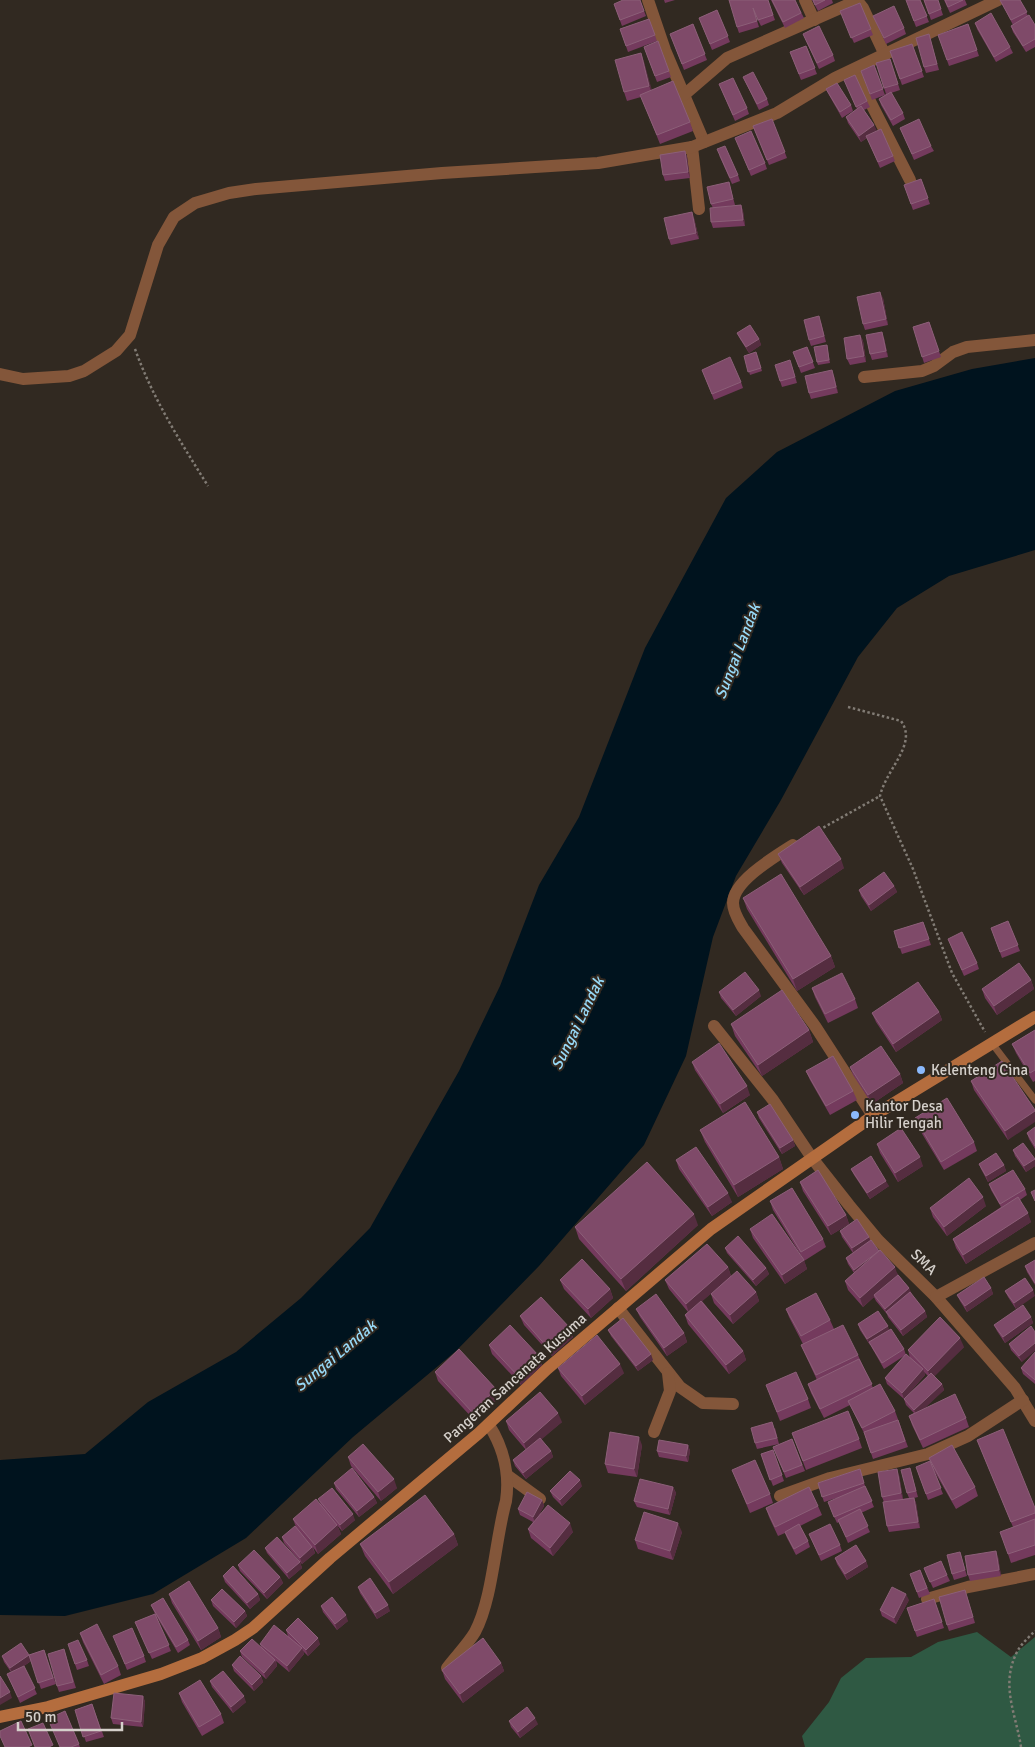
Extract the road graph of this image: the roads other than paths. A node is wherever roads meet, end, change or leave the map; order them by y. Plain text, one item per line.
1 (648, 0) edge
2 (805, 0) edge
3 (998, 0) edge
4 (814, 20) junction
5 (885, 55) junction
6 (854, 70) junction
7 (684, 95) junction
8 (704, 142) junction
9 (692, 147) junction
10 (910, 180) dead end
11 (699, 209) dead end
12 (1035, 340) edge
13 (0, 374) edge
14 (864, 377) dead end
15 (800, 840) edge
16 (1035, 1017) edge
17 (714, 1026) dead end
18 (991, 1042) junction
19 (1035, 1100) edge
20 (873, 1116) junction
21 (812, 1158) junction
22 (1035, 1243) edge
23 (936, 1297) junction
24 (618, 1308) junction
25 (668, 1372) junction
26 (1023, 1400) junction
27 (733, 1404) dead end
28 (1035, 1421) edge
29 (484, 1429) junction
30 (654, 1432) dead end
31 (507, 1475) junction
32 (780, 1496) dead end
33 (540, 1499) edge
34 (1035, 1574) edge
35 (927, 1599) edge
36 (447, 1668) edge
37 (0, 1717) edge

1 - 7 street
2 - 4 street
3 - 5 street
4 - 5 street
4 - 7 street
5 - 6 street
6 - 8 street
6 - 10 street
7 - 8 street
8 - 9 street
9 - 11 street
9 - 13 street
12 - 14 street
15 - 20 street
16 - 18 street, Pangeran Sancanata Kusuma
17 - 21 street, SMA
18 - 19 lane
18 - 20 street, Pangeran Sancanata Kusuma
20 - 21 street, Pangeran Sancanata Kusuma
21 - 23 street, SMA
21 - 24 street, Pangeran Sancanata Kusuma
22 - 23 street
23 - 26 street, SMA
24 - 25 street
24 - 29 street, Pangeran Sancanata Kusuma
25 - 27 street
25 - 30 street
26 - 28 street, SMA
26 - 32 street
29 - 31 street
29 - 37 street, Pangeran Sancanata Kusuma
31 - 33 street
31 - 36 street
34 - 35 street

